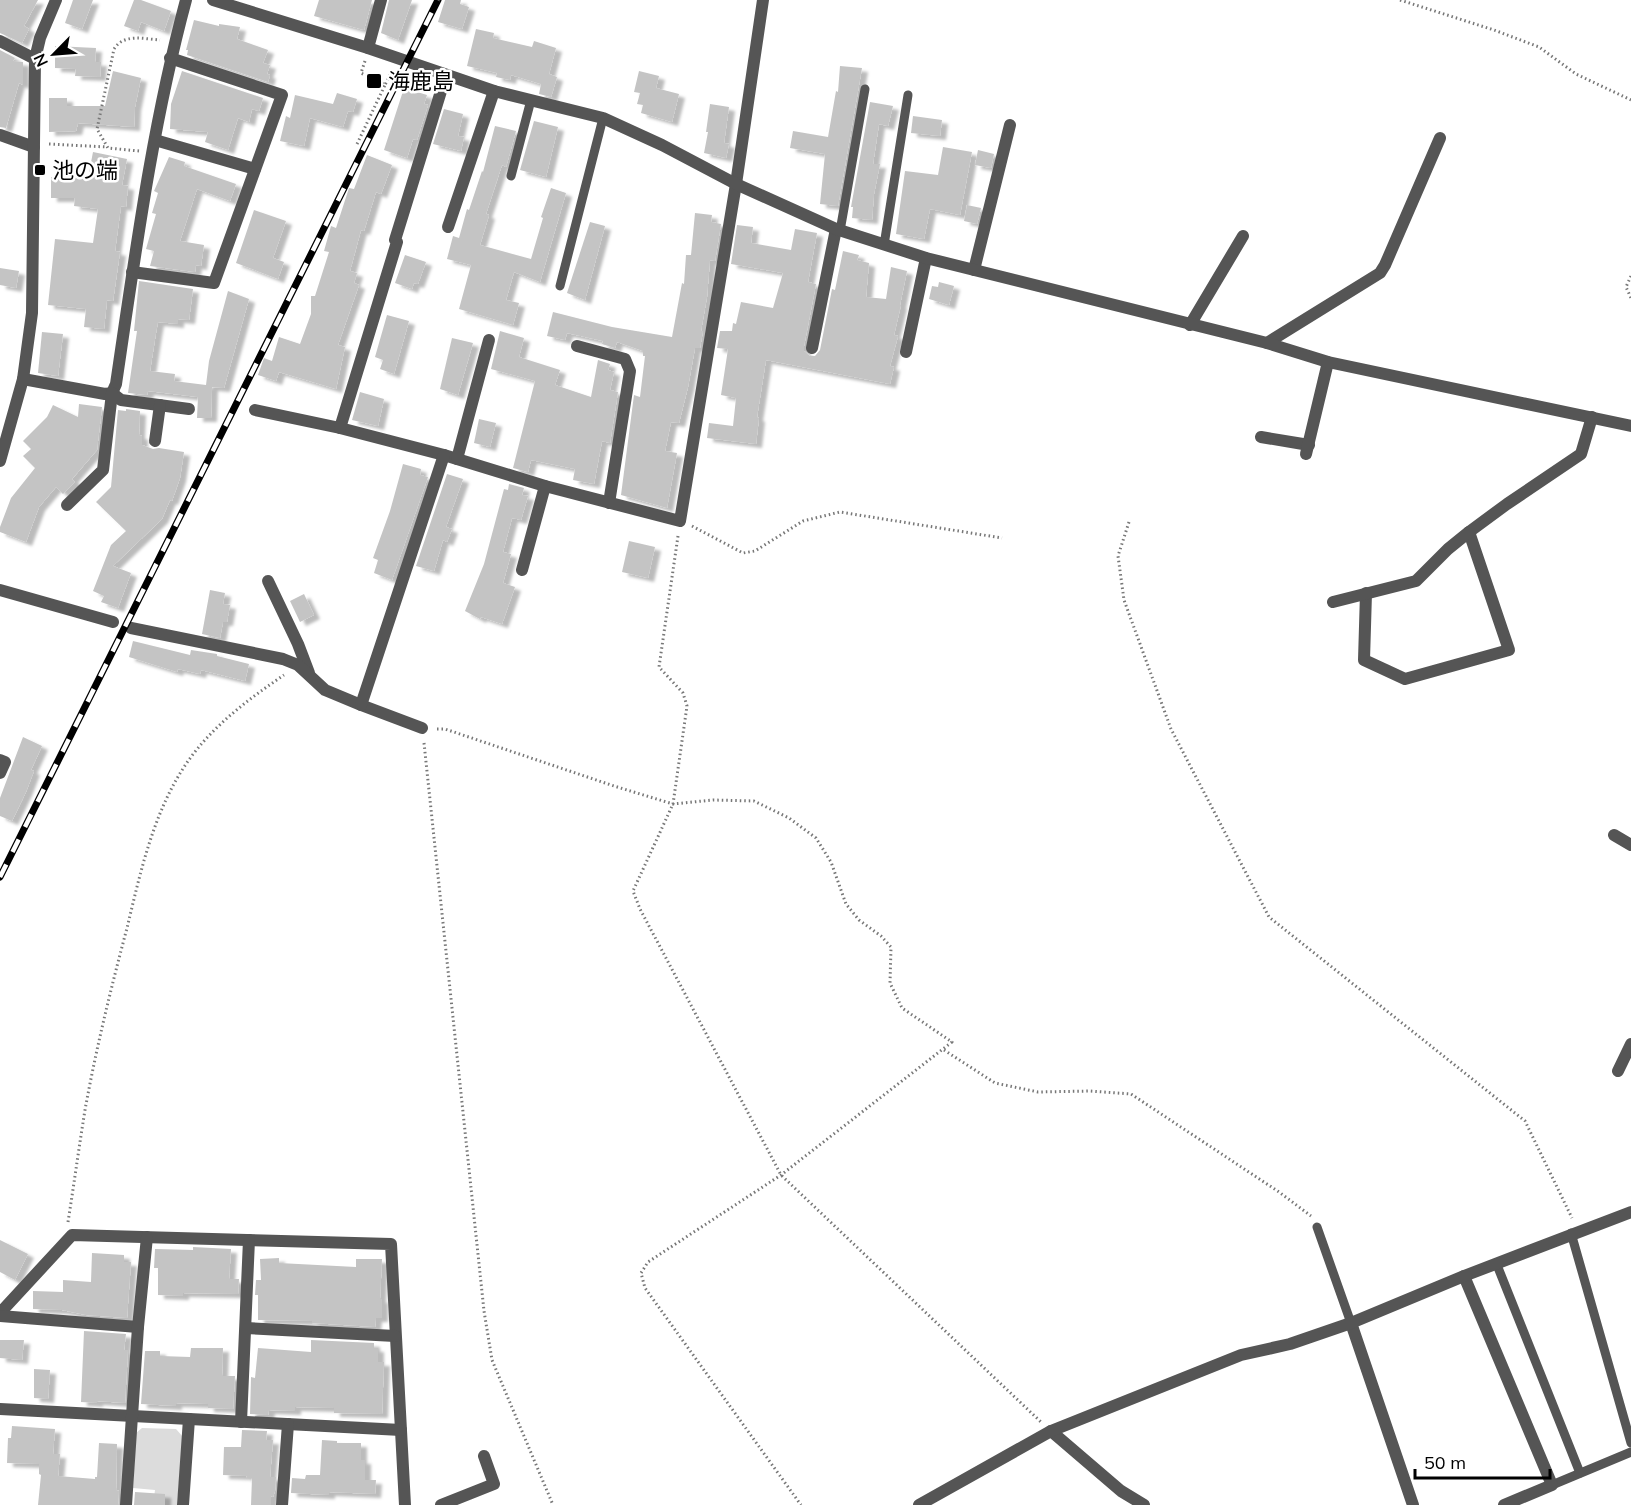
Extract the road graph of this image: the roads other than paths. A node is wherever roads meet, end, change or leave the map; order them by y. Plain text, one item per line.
1 (56, 0) edge
2 (186, 0) edge
3 (213, 0) edge
4 (381, 0) edge
5 (763, 0) edge
6 (0, 41) edge
7 (368, 48) junction
8 (170, 58) junction
9 (35, 60) junction
10 (446, 75) junction
11 (865, 89) dead end
12 (494, 91) junction
13 (908, 95) dead end
14 (531, 100) junction
15 (603, 118) junction
16 (1010, 125) dead end
17 (0, 135) edge
18 (1440, 138) dead end
19 (155, 140) junction
20 (39, 145) junction
21 (255, 169) junction
22 (511, 176) dead end
23 (736, 184) junction
24 (448, 227) dead end
25 (838, 230) junction
26 (1243, 236) dead end
27 (884, 245) junction
28 (926, 258) junction
29 (974, 270) junction
30 (132, 272) junction
31 (560, 286) dead end
32 (1190, 324) junction
33 (489, 340) dead end
34 (1267, 343) junction
35 (577, 346) dead end
36 (812, 348) dead end
37 (906, 352) dead end
38 (1328, 362) junction
39 (23, 379) junction
40 (112, 393) junction
41 (160, 405) junction
42 (189, 409) dead end
43 (255, 410) dead end
44 (1592, 417) junction
45 (1631, 426) edge
46 (340, 428) junction
47 (1261, 437) dead end
48 (155, 441) dead end
49 (444, 455) junction
50 (457, 459) junction
51 (0, 460) edge
52 (545, 486) junction
53 (609, 503) junction
54 (67, 505) dead end
55 (1470, 532) junction
56 (522, 570) dead end
57 (268, 581) dead end
58 (0, 590) edge
59 (1366, 593) junction
60 (1333, 602) dead end
61 (113, 622) dead end
62 (131, 628) dead end
63 (310, 677) junction
64 (361, 705) junction
65 (422, 728) road end
66 (0, 760) edge
67 (0, 773) edge
68 (1614, 835) dead end
69 (1631, 845) edge
70 (1631, 1044) edge
71 (1618, 1071) dead end
72 (1631, 1212) edge
73 (1317, 1227) road end
74 (1575, 1232) junction
75 (147, 1237) junction
76 (249, 1240) junction
77 (1497, 1264) junction
78 (1464, 1276) junction
79 (0, 1315) edge
80 (1351, 1323) junction
81 (138, 1327) junction
82 (246, 1328) junction
83 (395, 1336) junction
84 (0, 1409) edge
85 (132, 1416) junction
86 (189, 1419) junction
87 (242, 1422) junction
88 (288, 1424) junction
89 (401, 1430) junction
90 (1051, 1431) junction
91 (1631, 1443) edge
92 (1631, 1452) edge
93 (484, 1456) dead end
94 (1580, 1473) junction
95 (1552, 1485) junction
96 (126, 1505) edge
97 (183, 1505) edge
98 (282, 1505) edge
99 (405, 1505) edge
100 (441, 1505) edge
101 (919, 1505) edge
102 (1144, 1505) edge
103 (1413, 1505) edge
104 (1504, 1505) edge

1 - 9 street
2 - 8 street
3 - 7 street
4 - 7 street
5 - 23 street
6 - 9 street
7 - 10 street
8 - 19 street
8 - 21 street
9 - 20 street
10 - 12 street
10 - 46 street
11 - 25 lane
12 - 14 street
12 - 24 street
13 - 27 lane
14 - 15 street
14 - 22 lane
15 - 23 street
15 - 31 lane
16 - 29 street
17 - 20 street
18 - 34 street
19 - 21 street
19 - 30 street
20 - 39 street
21 - 30 street
23 - 25 street
23 - 53 street
25 - 27 street
25 - 36 street
26 - 32 street
27 - 28 street
28 - 29 street
28 - 37 street
29 - 32 street
30 - 40 street
32 - 34 street
33 - 50 street
34 - 38 street
35 - 53 street
38 - 44 street
38 - 47 street
39 - 40 street
39 - 51 street
40 - 41 street
40 - 54 street
41 - 42 street
41 - 48 street
43 - 46 street
44 - 45 street
44 - 55 street
46 - 49 street
49 - 50 street
49 - 64 street
50 - 52 street
52 - 53 street
52 - 56 street
55 - 59 street
55 - 59 street
57 - 63 street
58 - 61 street
59 - 60 street
62 - 63 street
63 - 64 street
64 - 65 street
66 - 67 street
68 - 69 street
70 - 71 street
72 - 74 street
73 - 80 lane
74 - 77 street
74 - 91 lane
75 - 76 street
75 - 79 street
75 - 81 street
76 - 82 street
76 - 83 street
77 - 78 street
77 - 94 lane
78 - 80 street
78 - 95 street
79 - 81 street
80 - 90 street
80 - 103 street
81 - 85 street
82 - 83 street
82 - 87 street
83 - 89 street
84 - 85 street
85 - 86 street
85 - 96 street
86 - 87 street
86 - 97 street
87 - 88 street
88 - 89 street
88 - 98 street
89 - 99 street
90 - 101 street
90 - 102 street
92 - 94 lane
93 - 100 street
94 - 95 lane
95 - 104 street

